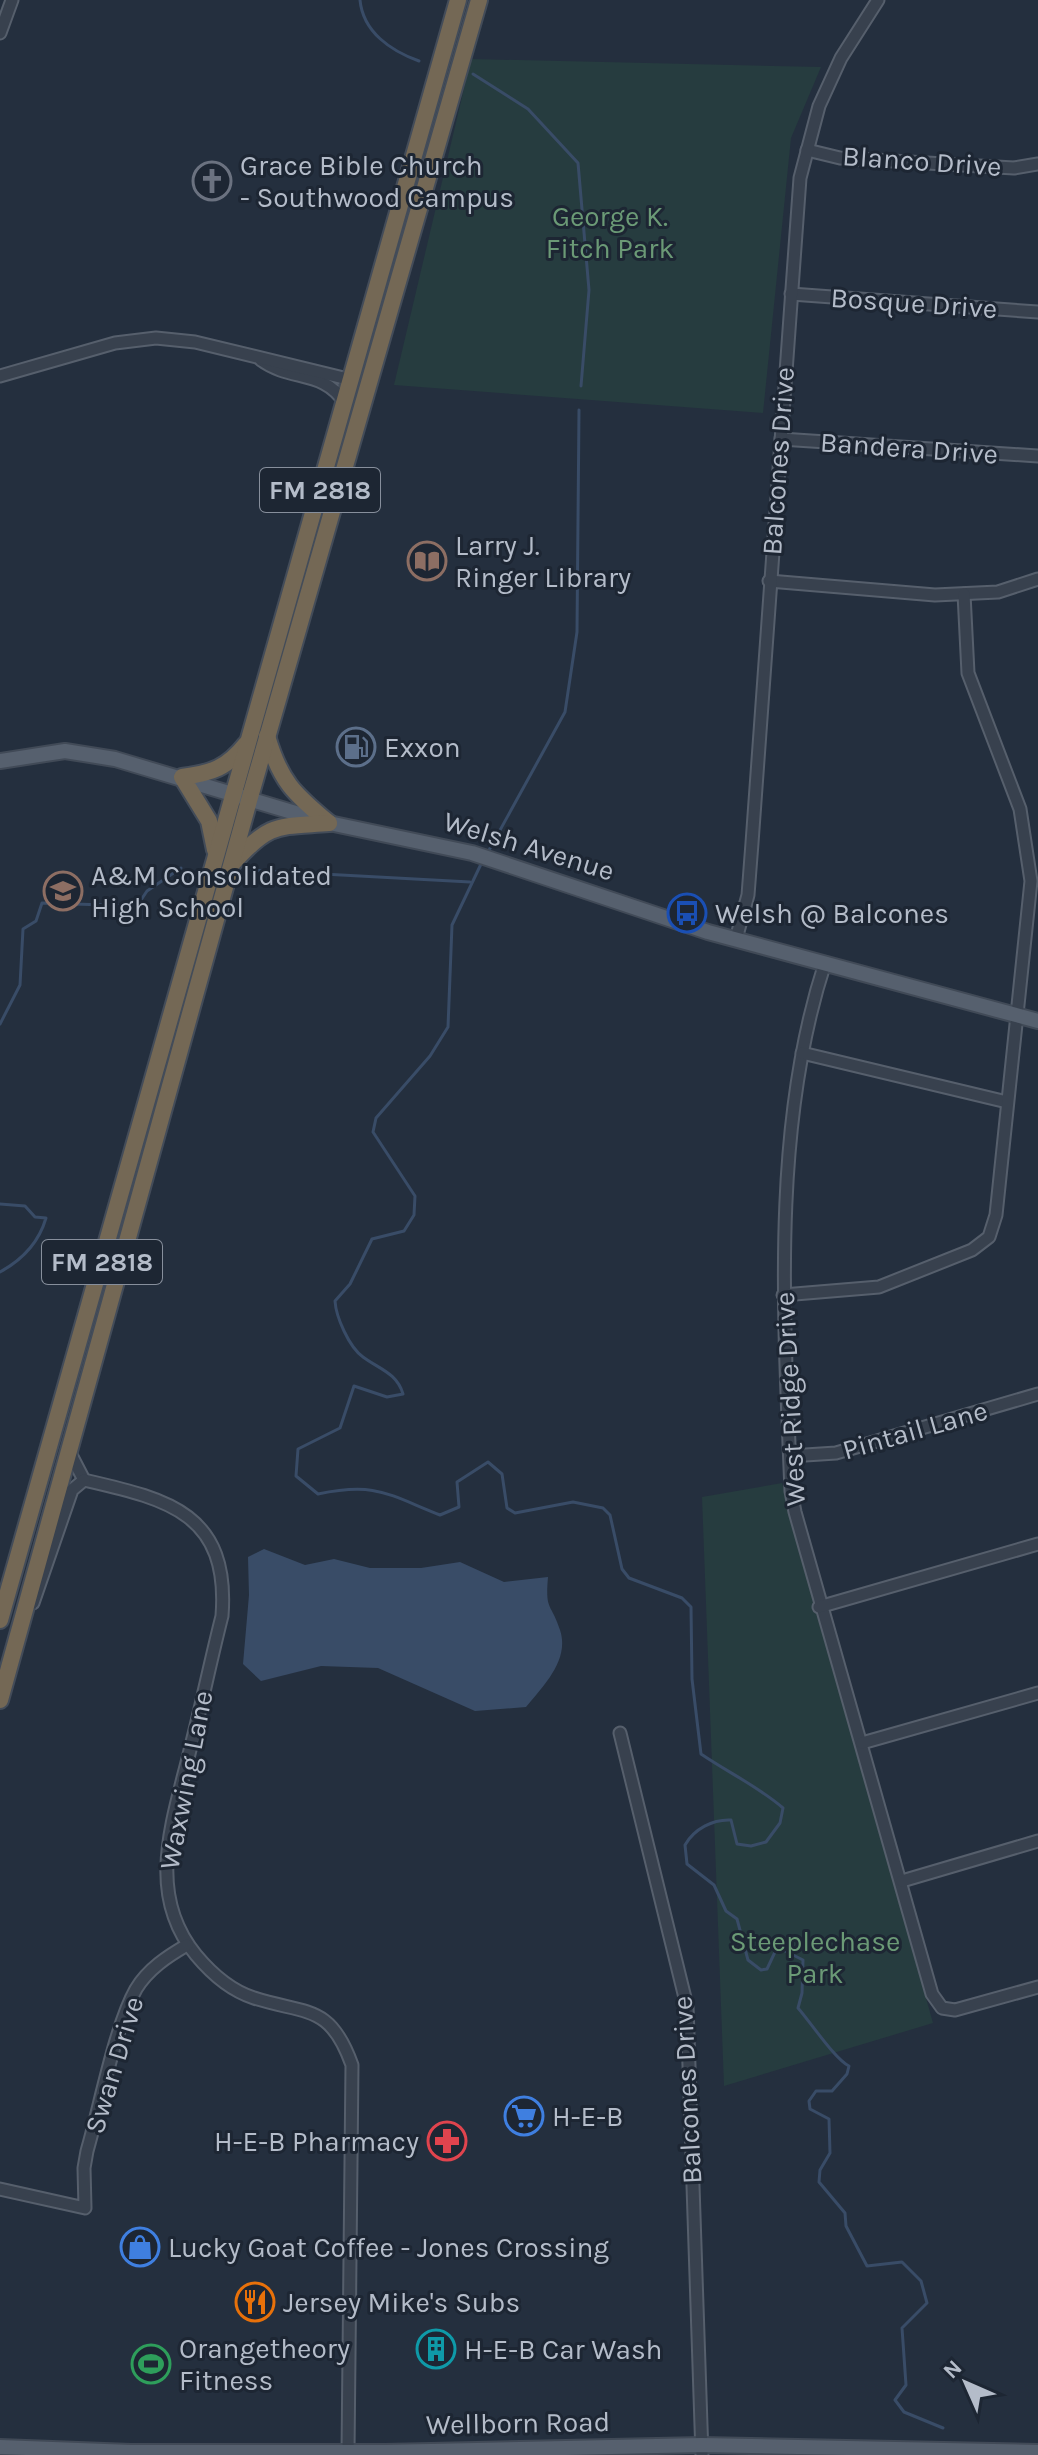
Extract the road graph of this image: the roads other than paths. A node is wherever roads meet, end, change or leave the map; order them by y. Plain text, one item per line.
1 (12, 0) edge
2 (458, 0) edge
3 (479, 0) edge
4 (878, 0) edge
5 (0, 33) edge
6 (807, 150) junction
7 (1038, 164) edge
8 (791, 294) junction
9 (1038, 312) edge
10 (261, 360) junction
11 (0, 376) edge
12 (352, 380) junction
13 (345, 403) junction
14 (363, 405) junction
15 (781, 439) junction
16 (1038, 456) edge
17 (1038, 579) edge
18 (769, 581) junction
19 (964, 594) junction
20 (267, 736) junction
21 (250, 740) junction
22 (0, 761) edge
23 (182, 777) junction
24 (243, 794) junction
25 (329, 823) junction
26 (223, 864) junction
27 (736, 939) junction
28 (825, 963) junction
29 (1016, 1016) junction
30 (1038, 1021) edge
31 (802, 1053) junction
32 (1007, 1102) junction
33 (783, 1295) junction
34 (1038, 1394) edge
35 (70, 1453) junction
36 (790, 1456) junction
37 (84, 1480) junction
38 (1038, 1544) edge
39 (7, 1572) edge
40 (3, 1598) edge
41 (819, 1607) junction
42 (0, 1620) edge
43 (21, 1630) junction
44 (1038, 1693) edge
45 (0, 1700) edge
46 (620, 1733) dead end
47 (862, 1743) junction
48 (1038, 1841) edge
49 (902, 1881) junction
50 (187, 1945) junction
51 (1038, 1987) edge
52 (0, 2189) edge
53 (0, 2447) edge
54 (702, 2450) edge
55 (348, 2452) junction
56 (1038, 2452) edge

1 - 5 street
2 - 12 highway, FM 2818
3 - 14 highway, FM 2818
4 - 6 street, Balcones Drive
6 - 7 street, Blanco Drive
6 - 8 street, Balcones Drive
8 - 9 street, Bosque Drive
8 - 15 street, Balcones Drive
10 - 11 street
10 - 12 street
10 - 13 street
12 - 13 highway, FM 2818
12 - 14 highway
13 - 21 highway, FM 2818
14 - 20 highway, FM 2818
15 - 16 street, Bandera Drive
15 - 18 street, Balcones Drive
17 - 19 street
18 - 19 street
18 - 27 street, Balcones Drive
19 - 29 street
20 - 24 highway, FM 2818
20 - 25 highway
21 - 23 highway
21 - 24 highway, FM 2818
22 - 23 main road, Welsh Avenue
23 - 24 main road, Welsh Avenue
23 - 26 highway
24 - 25 main road, Welsh Avenue
24 - 26 highway, FM 2818
25 - 26 highway
25 - 27 main road, Welsh Avenue
26 - 35 highway, FM 2818
26 - 39 highway, FM 2818
27 - 28 main road, Welsh Avenue
28 - 29 main road, Welsh Avenue
28 - 31 street, West Ridge Drive
29 - 30 main road, Welsh Avenue
29 - 32 street
31 - 32 street
31 - 33 street, West Ridge Drive
32 - 33 street
33 - 36 street, West Ridge Drive
34 - 36 street, Pintail Lane
35 - 37 street
35 - 43 highway, FM 2818
36 - 41 street, West Ridge Drive
37 - 43 street
37 - 50 street, Waxwing Lane
38 - 41 street
39 - 40 highway, FM 2818
40 - 42 highway, FM 2818
41 - 47 street, West Ridge Drive
43 - 45 highway, FM 2818
44 - 47 street
46 - 54 street, Balcones Drive
47 - 49 street, West Ridge Drive
48 - 49 street
49 - 51 street, West Ridge Drive
50 - 52 street, Swan Drive
50 - 55 street, Waxwing Lane
53 - 55 main road, Wellborn Road
54 - 55 main road, Wellborn Road
54 - 56 main road, Wellborn Road

